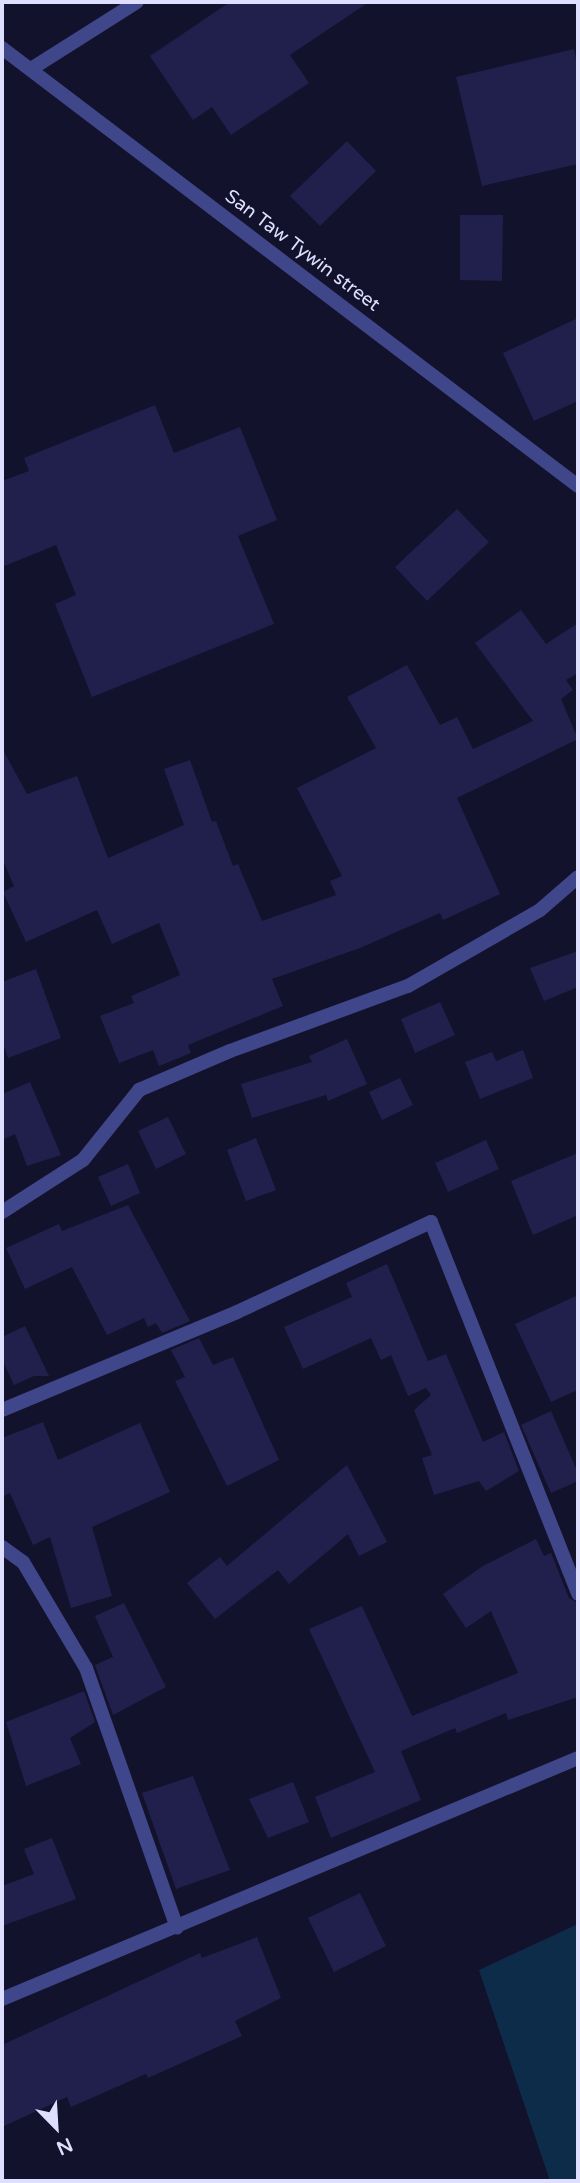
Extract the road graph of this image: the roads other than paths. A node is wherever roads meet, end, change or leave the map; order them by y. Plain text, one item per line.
1 (138, 2) edge
2 (2, 48) edge
3 (31, 69) junction
4 (578, 486) edge
5 (578, 877) edge
6 (2, 1212) edge
7 (2, 1410) edge
8 (2, 1547) edge
9 (578, 1594) edge
10 (578, 1758) edge
11 (177, 1928) junction
12 (2, 1999) edge

1 - 3 street
2 - 3 street, San Taw Tywin street
3 - 4 street, San Taw Tywin street
5 - 6 street
7 - 9 street
8 - 11 street
10 - 11 street
11 - 12 street

